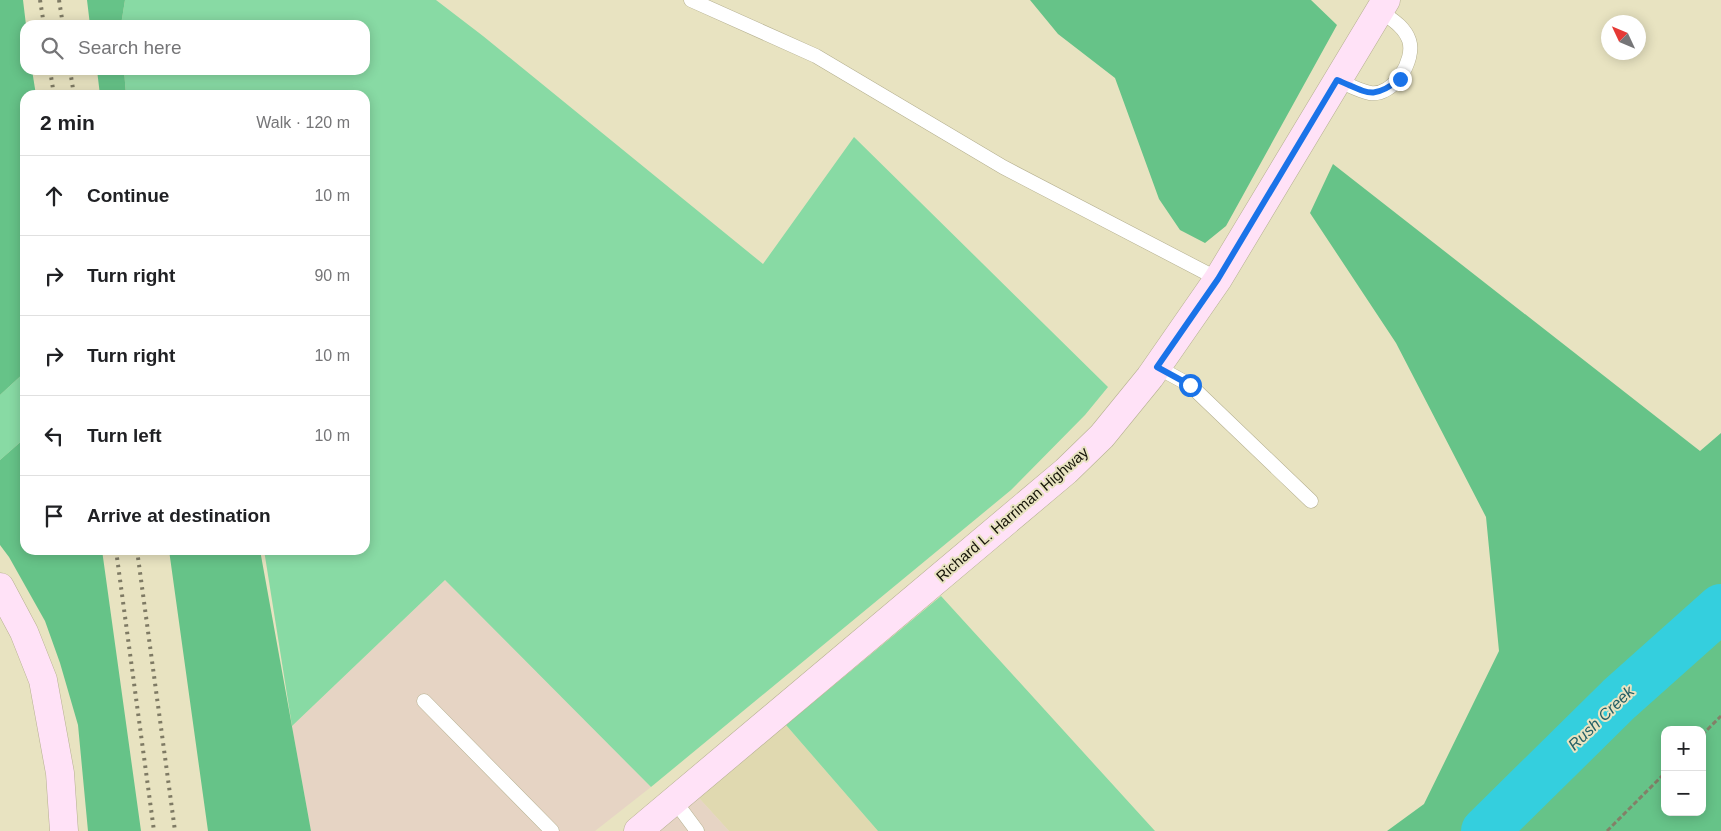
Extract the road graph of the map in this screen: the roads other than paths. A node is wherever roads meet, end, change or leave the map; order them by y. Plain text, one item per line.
1 (691, 0) edge
2 (1382, 5) edge
3 (1337, 80) junction
4 (1218, 279) junction
5 (1157, 367) junction
6 (1310, 501) dead end
7 (0, 587) edge
8 (424, 701) dead end
9 (674, 800) junction
10 (64, 831) edge
11 (552, 831) edge
12 (638, 831) edge
13 (697, 831) edge

1 - 4 lane
2 - 3 street, Richard L. Harriman Highway
2 - 3 lane
3 - 4 street, Richard L. Harriman Highway
4 - 5 street, Richard L. Harriman Highway
5 - 6 lane
5 - 9 street, Richard L. Harriman Highway
7 - 10 street
8 - 11 lane
9 - 12 street, Richard L. Harriman Highway
9 - 13 lane

